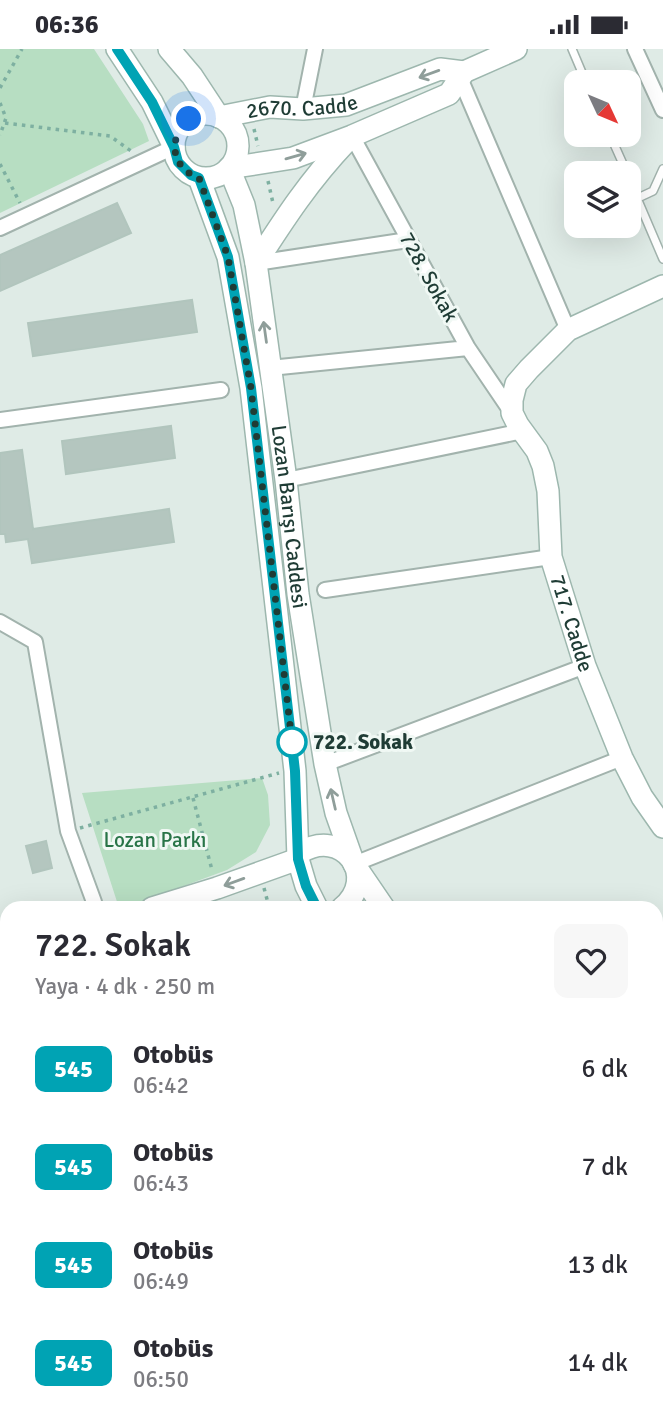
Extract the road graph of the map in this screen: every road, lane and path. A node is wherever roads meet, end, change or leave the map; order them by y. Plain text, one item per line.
1 (22, 49) edge
2 (117, 49) edge
3 (169, 49) edge
4 (315, 49) edge
5 (516, 49) edge
6 (572, 49) edge
7 (635, 49) edge
8 (581, 70) edge
9 (462, 75) junction
10 (0, 88) edge
11 (0, 103) edge
12 (303, 109) junction
13 (663, 110) edge
14 (219, 117) junction
15 (5, 123) junction
16 (253, 127) dead end
17 (0, 135) edge
18 (352, 136) junction
19 (174, 147) junction
20 (260, 151) dead end
21 (144, 160) junction
22 (0, 164) edge
23 (229, 168) junction
24 (663, 169) edge
25 (199, 178) junction
26 (268, 181) dead end
27 (641, 197) edge
28 (272, 199) junction
29 (265, 201) dead end
30 (641, 205) edge
31 (274, 206) dead end
32 (26, 216) junction
33 (0, 228) edge
34 (408, 240) junction
35 (663, 259) edge
36 (256, 263) junction
37 (663, 286) edge
38 (568, 330) junction
39 (468, 348) junction
40 (270, 368) junction
41 (221, 390) dead end
42 (512, 413) junction
43 (0, 420) edge
44 (523, 431) junction
45 (286, 480) junction
46 (551, 557) junction
47 (325, 590) dead end
48 (0, 622) edge
49 (585, 666) junction
50 (622, 758) junction
51 (325, 764) junction
52 (281, 773) dead end
53 (193, 798) junction
54 (663, 828) edge
55 (68, 831) junction
56 (298, 859) junction
57 (354, 864) junction
58 (263, 887) dead end
59 (217, 888) junction
60 (94, 901) edge
61 (175, 901) edge
62 (267, 901) edge
63 (314, 901) edge
64 (348, 901) edge
65 (379, 901) edge

1 - 10 path
2 - 19 main road
3 - 14 main road, 2670. Cadde
4 - 12 street
5 - 9 main road, 2670. Cadde
6 - 8 lane
7 - 13 street
9 -> 12 main road, 2670. Cadde
9 - 18 main road, 2670. Cadde
9 - 38 street
11 - 15 path
12 - 14 main road, 2670. Cadde
14 - 19 main road
14 - 23 main road
15 - 17 path
15 - 21 path
16 - 20 path
23 -> 18 main road, 2670. Cadde
18 - 34 street, 728. Sokak
18 - 36 main road
19 - 21 street
19 - 25 main road
21 - 32 street
22 - 32 path
23 - 25 main road
23 - 36 main road, Lozan Barışı Caddesi
24 - 27 lane
25 - 56 main road, Lozan Barışı Caddesi
26 - 28 path
28 - 29 path
28 - 31 path
30 - 35 lane
32 - 33 street
34 - 36 street
34 - 39 street, 728. Sokak
40 -> 36 main road, Lozan Barışı Caddesi
37 - 38 main road
38 - 42 main road
39 - 40 street
39 - 42 street, 728. Sokak
40 - 45 main road, Lozan Barışı Caddesi
41 - 43 street
42 - 44 main road, 717. Cadde
44 - 45 street
44 - 46 main road, 717. Cadde
45 - 51 main road, Lozan Barışı Caddesi
46 - 47 street
46 - 49 main road, 717. Cadde
48 - 55 street
49 - 50 main road, 717. Cadde
49 - 51 street
50 - 54 main road, 717. Cadde
50 - 57 street
57 -> 51 main road, Lozan Barışı Caddesi
52 - 53 path
53 - 55 path
53 - 59 path
55 - 60 street
56 - 57 main road, Lozan Barışı Caddesi
56 -> 59 main road
56 - 63 main road, Lozan Barışı Caddesi
57 - 64 main road, Lozan Barışı Caddesi
57 - 65 main road, Lozan Barışı Caddesi
58 - 62 path
59 - 61 main road

